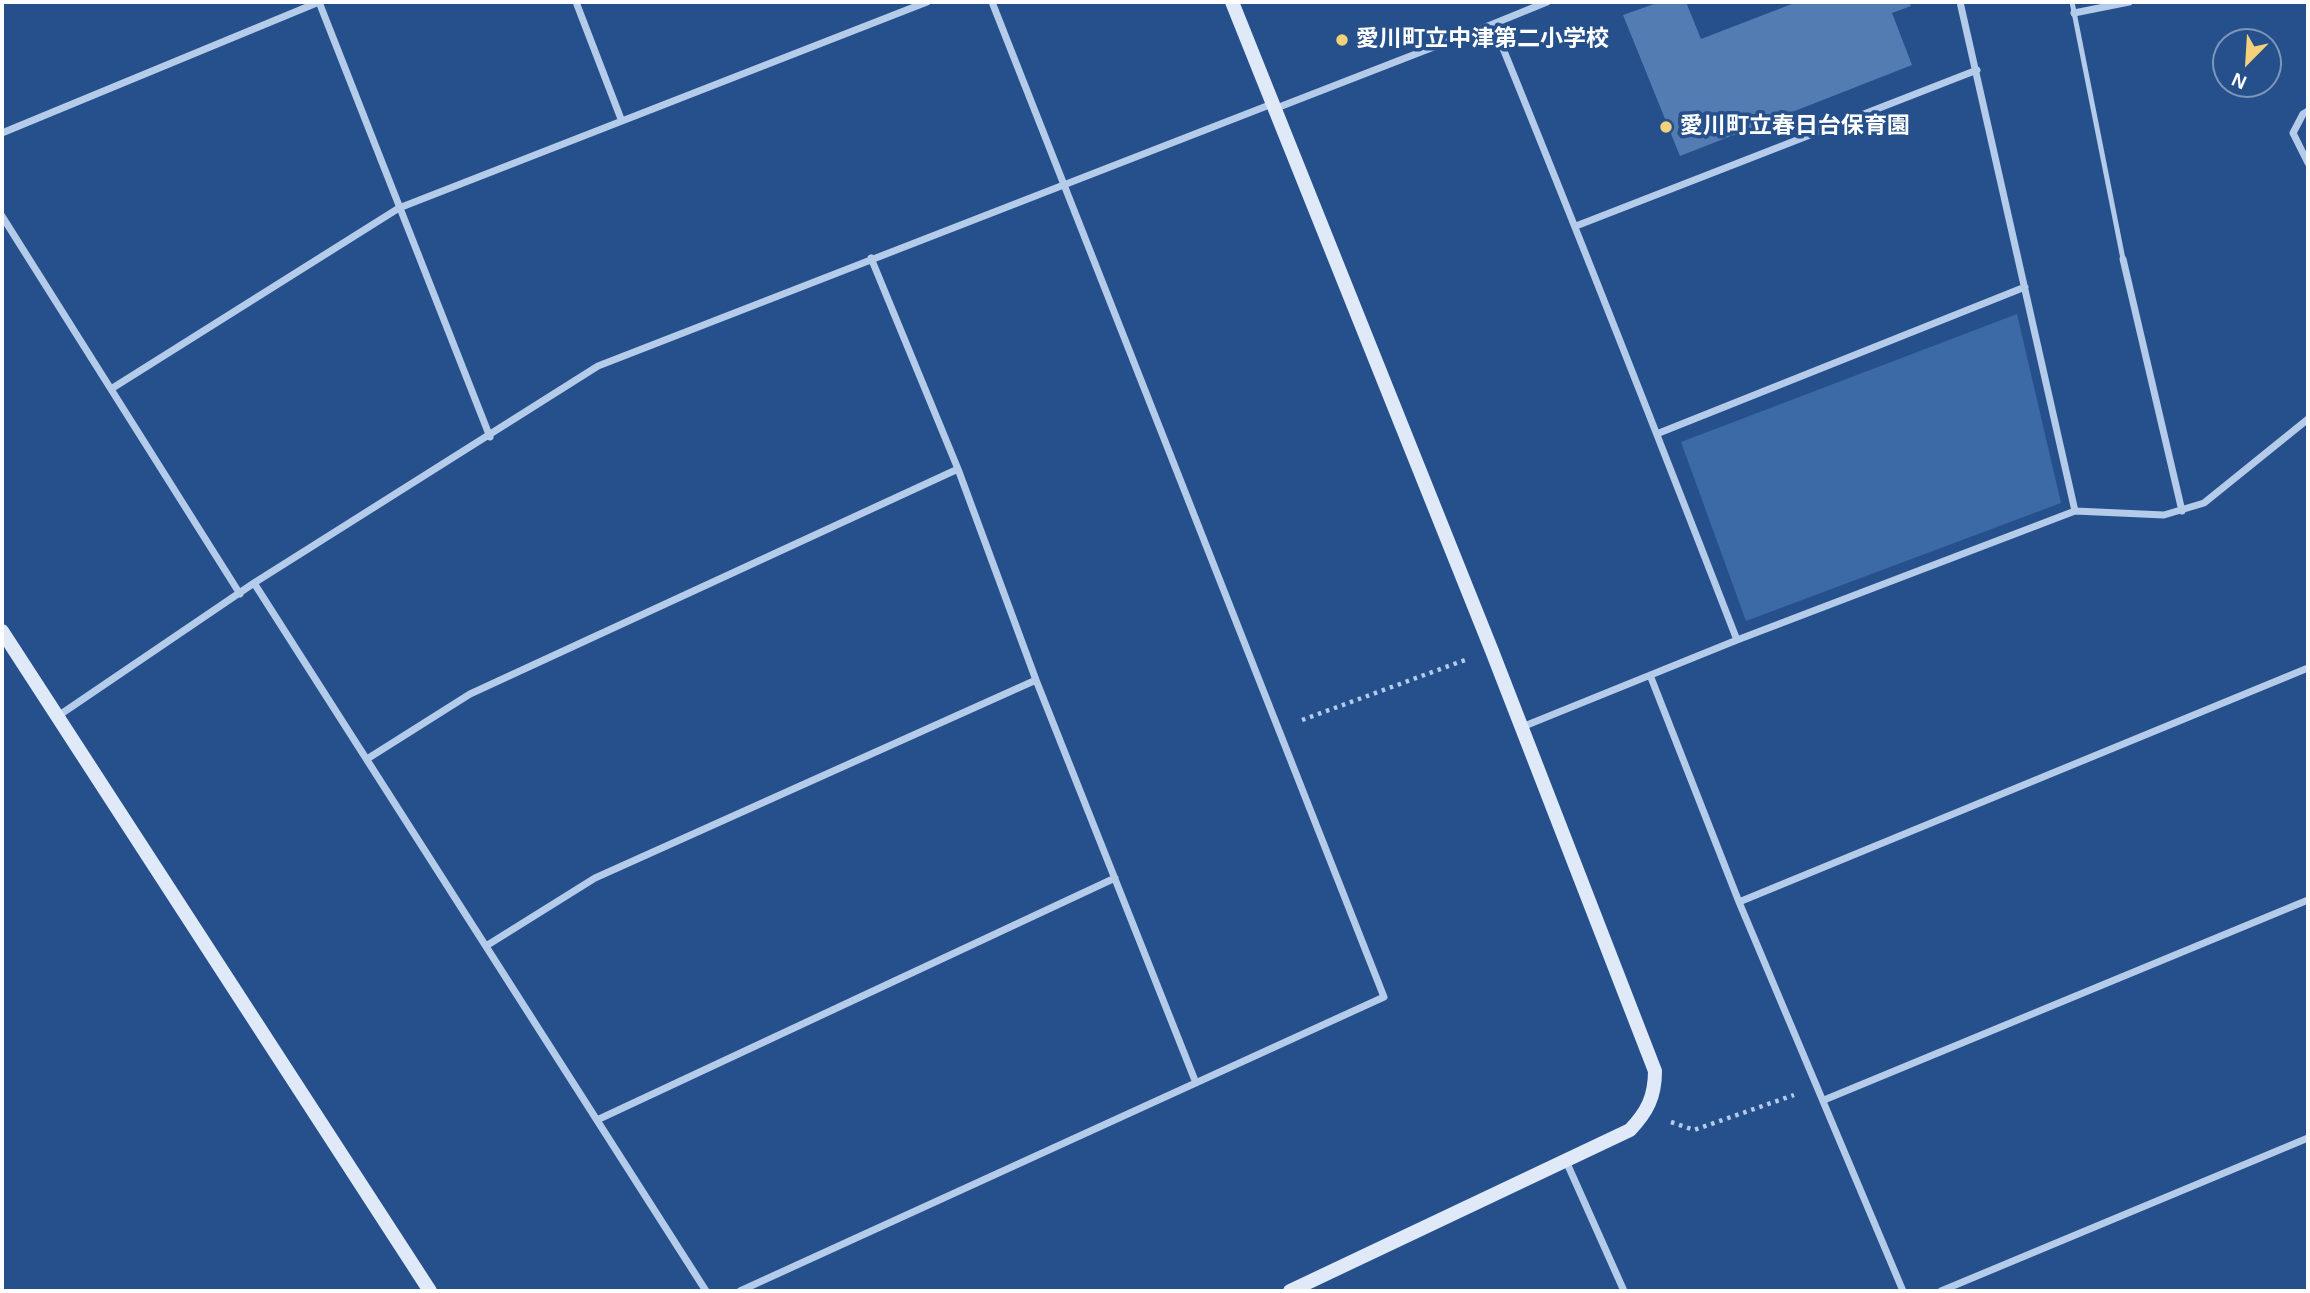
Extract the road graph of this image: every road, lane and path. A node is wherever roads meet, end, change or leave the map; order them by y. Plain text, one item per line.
1 (319, 2) edge
2 (576, 2) edge
3 (927, 2) edge
4 (992, 2) edge
5 (1232, 2) edge
6 (1548, 2) edge
7 (1961, 2) edge
8 (2072, 2) edge
9 (2129, 2) edge
10 (2074, 13) junction
11 (1493, 24) junction
12 (1977, 70) junction
13 (1273, 107) junction
14 (2308, 111) edge
15 (621, 119) junction
16 (2, 133) edge
17 (2308, 163) edge
18 (1065, 183) junction
19 (399, 208) junction
20 (2, 216) edge
21 (1576, 226) junction
22 (872, 258) junction
23 (2123, 259) joint
24 (2025, 287) junction
25 (111, 388) junction
26 (2308, 419) edge
27 (1659, 433) junction
28 (490, 437) junction
29 (958, 469) junction
30 (2076, 511) junction
31 (2182, 511) junction
32 (254, 583) junction
33 (240, 594) junction
34 (2, 631) edge
35 (1737, 640) junction
36 (1492, 650) junction
37 (2308, 668) edge
38 (1650, 675) junction
39 (1036, 680) junction
40 (58, 716) junction
41 (1522, 727) junction
42 (1279, 729) junction
43 (366, 759) junction
44 (1115, 878) junction
45 (2308, 900) edge
46 (1739, 902) junction
47 (486, 946) junction
48 (1196, 1083) junction
49 (1818, 1086) junction
50 (1824, 1100) junction
51 (1646, 1113) junction
52 (597, 1120) junction
53 (2308, 1138) edge
54 (1566, 1161) junction
55 (430, 1291) edge
56 (706, 1291) edge
57 (740, 1291) edge
58 (1290, 1291) edge
59 (1624, 1291) edge
60 (1903, 1291) edge
61 (1941, 1291) edge

1 - 16 street
1 - 19 street
2 - 15 street
3 - 15 street
4 - 18 street
5 - 13 street
6 - 11 street
7 - 12 street
8 - 10 lane
9 - 10 street
10 - 23 lane
11 - 13 street
11 - 21 street
12 - 21 street
12 - 24 street
13 - 18 street
13 - 36 street
14 - 17 street
15 - 19 street
18 - 22 street
18 - 42 street
19 - 25 street
19 - 28 street
20 - 25 street
21 - 27 street
22 - 28 street
22 - 29 street
23 - 31 street
24 - 27 street
24 - 30 street
25 - 33 street
26 - 31 street
27 - 35 street
28 - 32 street
29 - 39 street
29 - 43 street
30 - 31 street
30 - 35 street
32 - 33 street
32 - 43 street
33 - 40 street
34 - 40 street
35 - 38 street
36 - 41 street
36 - 42 path
37 - 46 street
38 - 41 street
38 - 46 street
39 - 44 street
39 - 47 street
40 - 55 street
41 - 51 street
42 - 48 street
43 - 47 street
44 - 48 street
44 - 52 street
45 - 50 street
46 - 49 street
47 - 52 street
48 - 57 street
49 - 50 street
49 - 51 path
50 - 60 street
51 - 54 street
52 - 56 street
53 - 61 street
54 - 58 street
54 - 59 street

